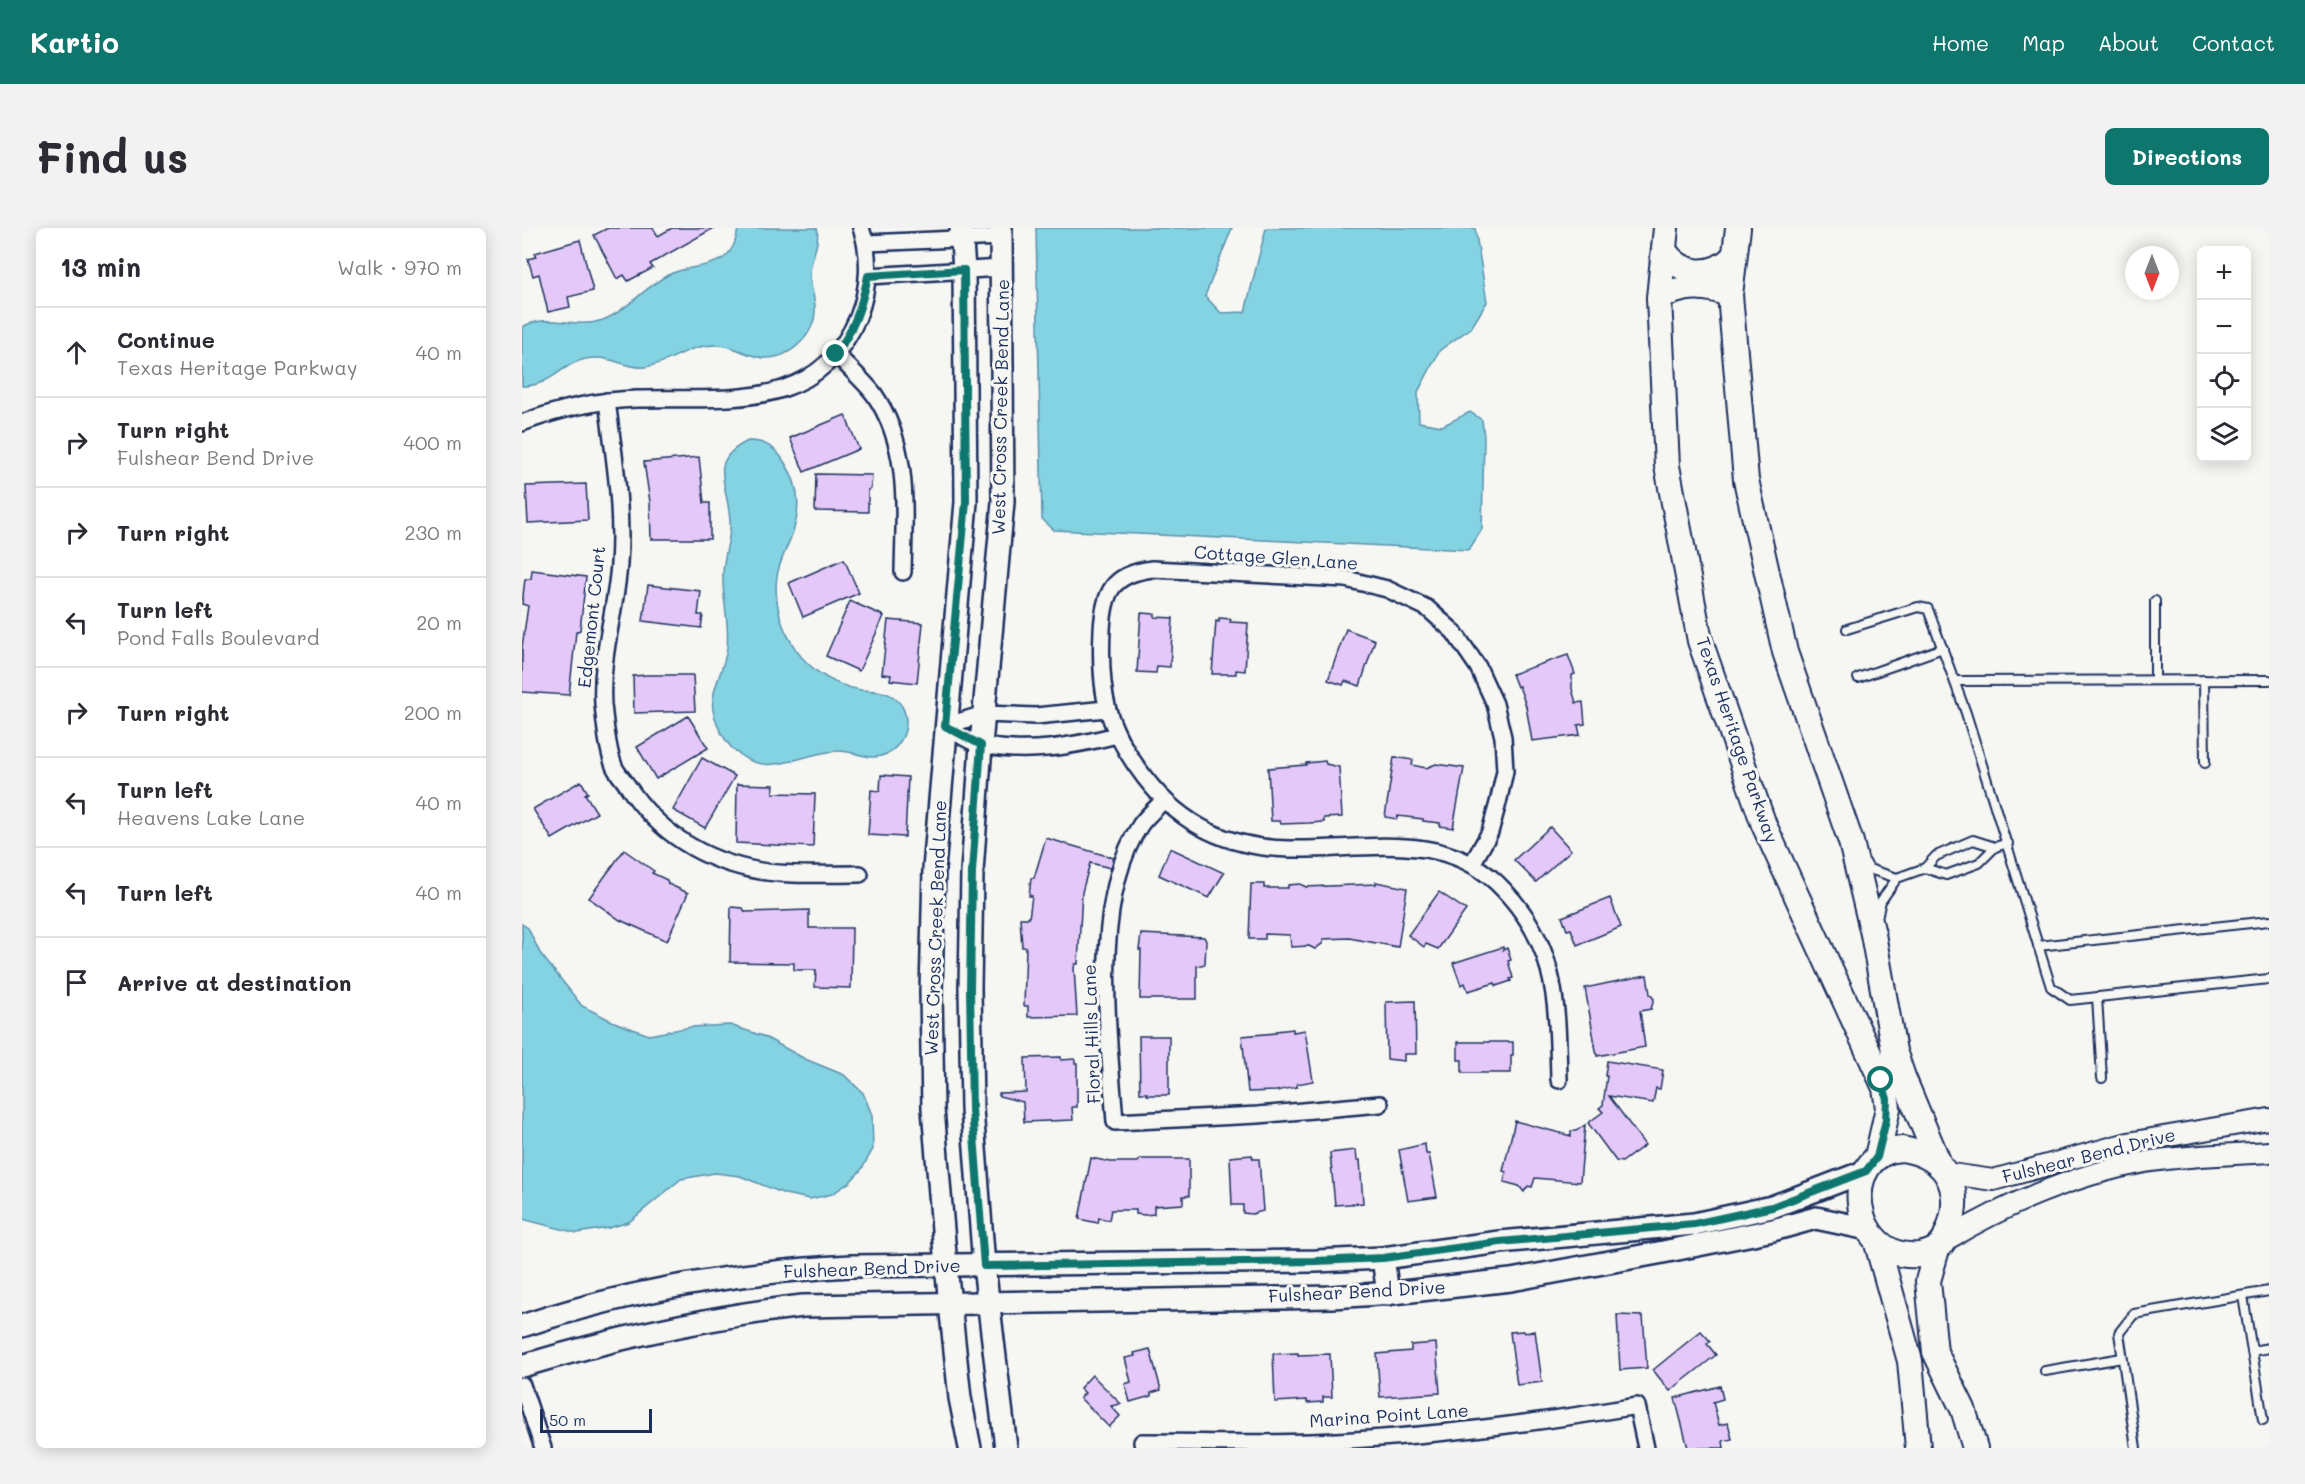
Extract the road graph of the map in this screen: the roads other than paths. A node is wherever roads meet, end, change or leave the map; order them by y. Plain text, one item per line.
1 (1738, 228) edge
2 (1001, 232) edge
3 (961, 233) edge
4 (864, 235) edge
5 (1665, 239) edge
6 (1734, 256) junction
7 (1002, 268) junction
8 (964, 270) junction
9 (868, 276) junction
10 (1730, 296) junction
11 (1659, 298) junction
12 (836, 354) junction
13 (607, 401) junction
14 (522, 423) edge
15 (903, 572) dead end
16 (2155, 601) dead end
17 (1847, 629) dead end
18 (1943, 648) junction
19 (1858, 678) dead end
20 (2155, 680) junction
21 (2204, 680) junction
22 (2269, 680) edge
23 (1955, 681) junction
24 (1106, 709) junction
25 (984, 714) junction
26 (945, 726) junction
27 (1117, 735) junction
28 (981, 745) junction
29 (2205, 763) dead end
30 (1163, 801) junction
31 (1851, 842) junction
32 (2008, 843) junction
33 (1995, 847) junction
34 (1472, 864) junction
35 (1925, 868) junction
36 (860, 874) dead end
37 (1897, 878) junction
38 (2269, 921) edge
39 (1873, 934) junction
40 (2038, 946) junction
41 (2269, 979) edge
42 (2097, 997) junction
43 (2102, 1078) dead end
44 (1559, 1080) dead end
45 (1380, 1104) dead end
46 (2269, 1119) edge
47 (2269, 1152) edge
48 (1871, 1164) junction
49 (1943, 1169) junction
50 (1872, 1234) junction
51 (1940, 1245) junction
52 (1383, 1258) junction
53 (946, 1266) junction
54 (984, 1266) junction
55 (2269, 1292) edge
56 (1388, 1294) junction
57 (2243, 1296) junction
58 (950, 1302) junction
59 (987, 1302) junction
60 (522, 1326) edge
61 (2269, 1348) edge
62 (2252, 1351) junction
63 (2122, 1358) junction
64 (522, 1366) edge
65 (2045, 1371) dead end
66 (522, 1385) edge
67 (2263, 1420) dead end
68 (1143, 1445) edge
69 (543, 1448) edge
70 (970, 1448) edge
71 (1006, 1448) edge
72 (1646, 1448) edge
73 (1918, 1448) edge
74 (1975, 1448) edge
75 (2136, 1448) edge

1 - 6 main road
2 - 3 street
2 - 7 main road, West Cross Creek Bend Lane
3 - 4 street
3 - 8 main road, West Cross Creek Bend Lane
4 - 9 street
5 - 6 main road
5 - 11 main road, Texas Heritage Parkway
6 - 10 main road
7 - 8 street
7 - 25 main road, West Cross Creek Bend Lane
8 - 9 street
8 - 26 main road, West Cross Creek Bend Lane
9 - 12 street
10 - 11 main road
10 - 31 main road
11 - 48 main road, Texas Heritage Parkway
12 - 13 street
12 - 15 street
13 - 14 street
13 - 36 street, Edgemont Court
16 - 20 lane
17 - 18 lane
18 - 19 lane
18 - 23 lane
20 - 21 lane
20 - 23 lane
21 - 22 lane
21 - 29 lane
23 - 32 lane
24 - 25 street
24 - 27 street
24 - 34 street, Cottage Glen Lane
25 - 26 street
25 - 28 main road, West Cross Creek Bend Lane
26 - 28 street
26 - 53 main road, West Cross Creek Bend Lane
27 - 28 street
27 - 30 street
28 - 54 main road, West Cross Creek Bend Lane
30 - 34 street
30 - 45 street, Floral Hills Lane
31 - 37 lane
31 - 39 main road
32 - 33 lane
32 - 40 lane
33 - 35 lane
33 - 35 lane
34 - 44 street
35 - 37 lane
37 - 39 lane
38 - 40 lane
39 - 49 main road
40 - 42 lane
41 - 42 lane
42 - 43 lane
46 - 49 street, Fulshear Bend Drive
47 - 51 street, Fulshear Bend Drive
48 - 49 main road
48 - 50 main road
48 - 52 main road, Fulshear Bend Drive
49 - 51 main road
50 - 51 main road
50 - 56 main road, Fulshear Bend Drive
50 - 73 main road
51 - 74 main road
52 - 54 main road, Fulshear Bend Drive
52 - 56 main road
53 - 54 main road, Fulshear Bend Drive
53 - 58 main road, West Cross Creek Bend Lane
53 - 60 main road, Fulshear Bend Drive
54 - 59 main road, West Cross Creek Bend Lane
55 - 57 lane
56 - 59 main road, Fulshear Bend Drive
57 - 62 lane
57 - 63 lane
58 - 59 main road, Fulshear Bend Drive
58 - 64 main road, Fulshear Bend Drive
58 - 70 main road, West Cross Creek Bend Lane
59 - 71 main road, West Cross Creek Bend Lane
61 - 62 lane
62 - 67 lane
63 - 65 lane
63 - 75 lane
66 - 69 street
68 - 72 street, Marina Point Lane

